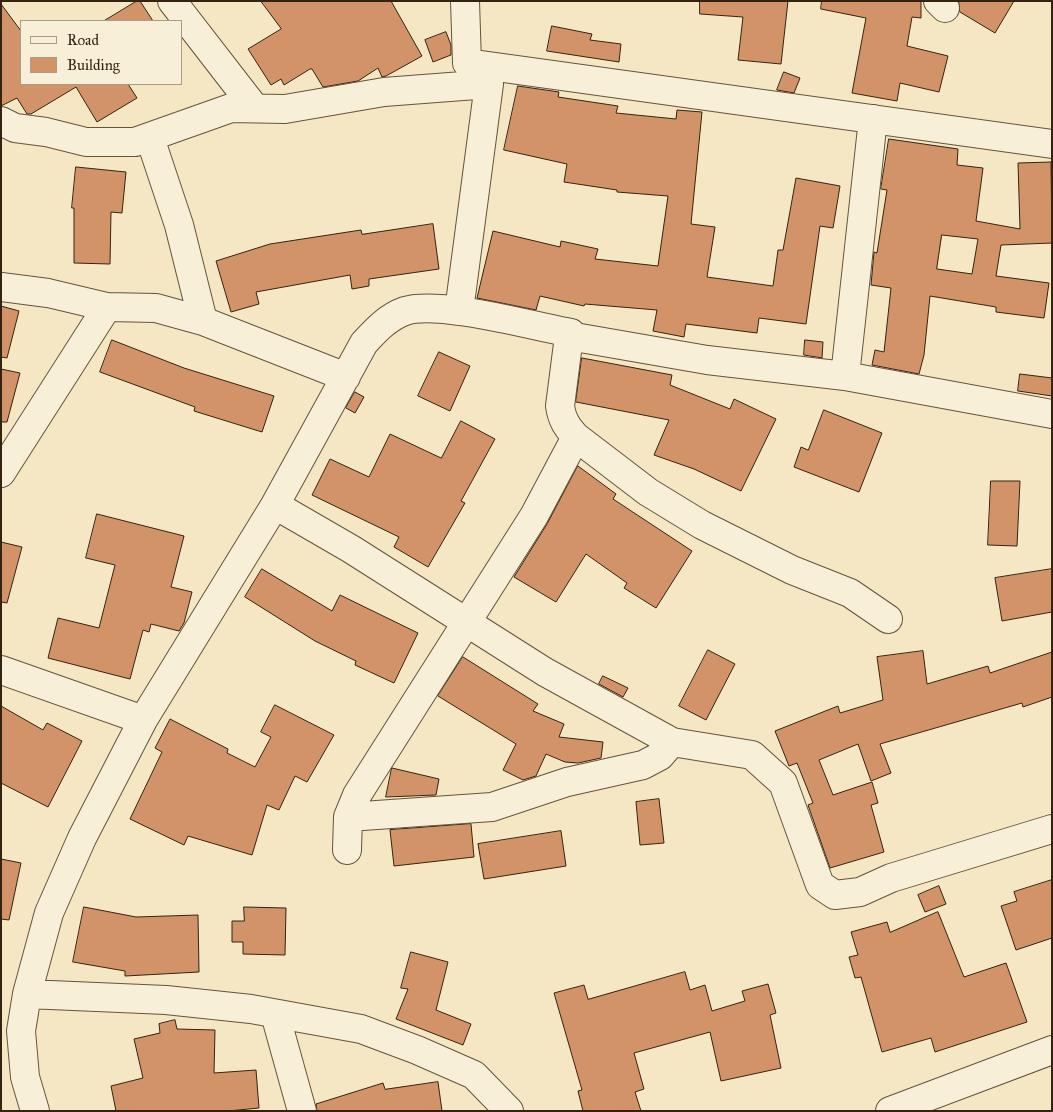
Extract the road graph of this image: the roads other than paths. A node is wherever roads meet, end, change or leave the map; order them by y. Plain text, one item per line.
1 (172, 1) edge
2 (465, 1) edge
3 (467, 63) junction
4 (489, 84) junction
5 (254, 108) junction
6 (873, 119) junction
7 (1, 121) edge
8 (150, 138) junction
9 (1052, 144) edge
10 (1, 287) edge
11 (108, 307) junction
12 (459, 311) junction
13 (203, 321) junction
14 (569, 336) junction
15 (845, 376) junction
16 (346, 377) junction
17 (1052, 414) edge
18 (576, 437) junction
19 (1, 473) edge
20 (275, 505) junction
21 (888, 619) dead end
22 (464, 622) junction
23 (1, 670) edge
24 (143, 720) junction
25 (672, 742) junction
26 (348, 817) junction
27 (1052, 830) edge
28 (347, 850) dead end
29 (27, 994) junction
30 (275, 1014) junction
31 (1052, 1050) edge
32 (35, 1111) edge
33 (302, 1111) edge
34 (509, 1111) edge
35 (890, 1111) edge

1 - 5 street
2 - 3 street
3 - 4 street
3 - 6 street
4 - 5 street
4 - 12 street
5 - 8 street
6 - 9 street
6 - 15 street
7 - 8 street
8 - 13 street
10 - 11 street
11 - 13 street
11 - 19 street
12 - 14 street
12 - 16 street
13 - 16 street
14 - 15 street
14 - 18 street
15 - 17 street
16 - 20 street
18 - 21 street
18 - 22 street
20 - 22 street
20 - 24 street
22 - 25 street
22 - 26 street
23 - 24 street
24 - 29 street
25 - 26 street
25 - 27 street
26 - 28 street
29 - 30 street
29 - 32 street
30 - 33 street
30 - 34 street
31 - 35 street

